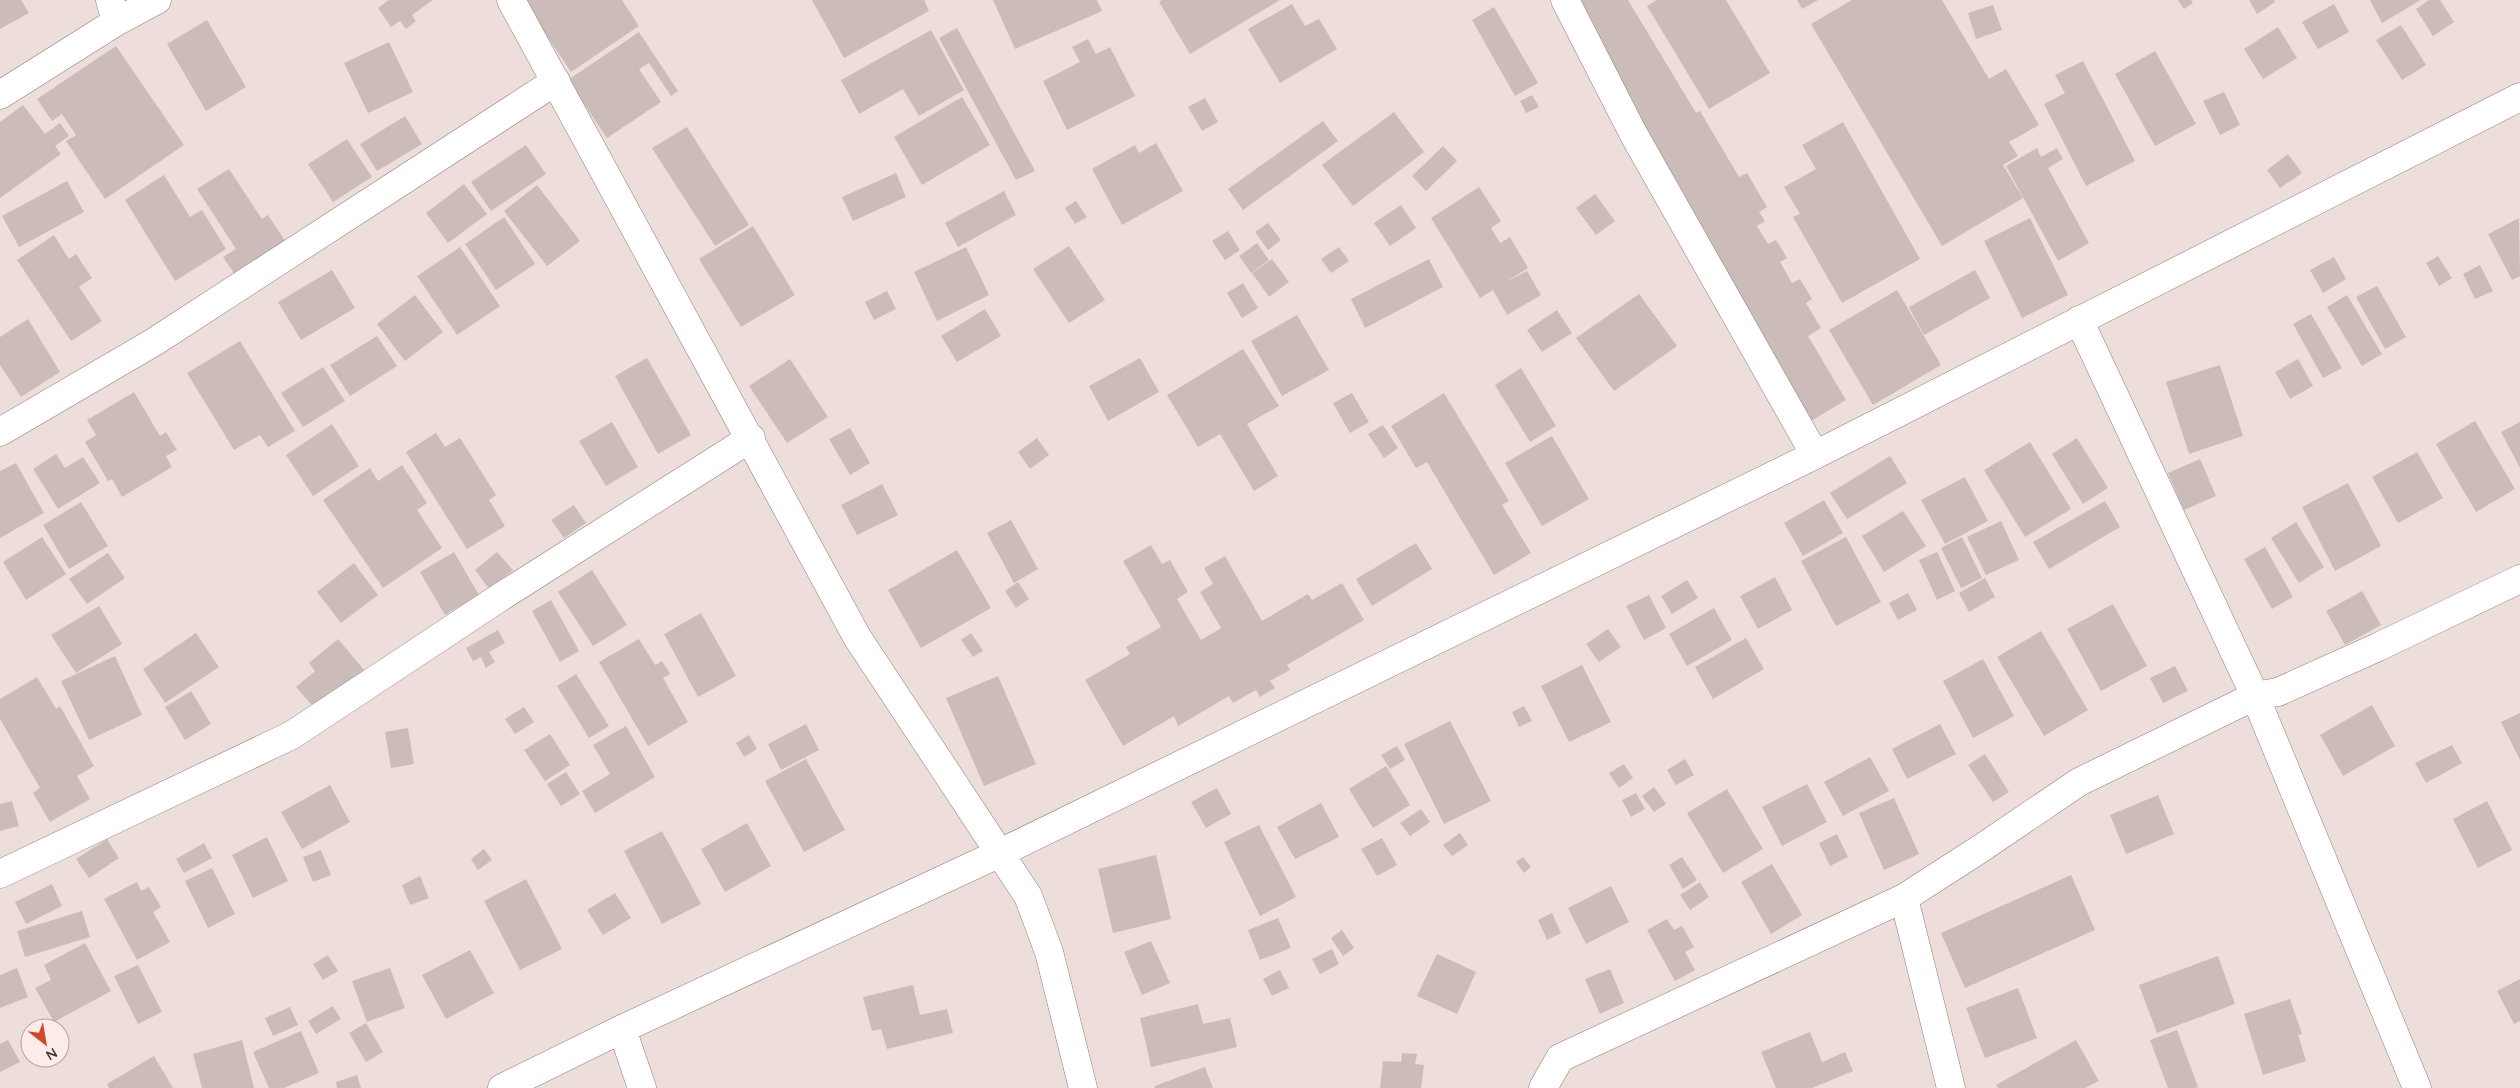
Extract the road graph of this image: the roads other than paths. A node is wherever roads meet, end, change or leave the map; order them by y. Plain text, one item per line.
1 (157, 0) edge
2 (511, 0) edge
3 (1565, 0) edge
4 (113, 11) edge
5 (556, 81) junction
6 (0, 94) edge
7 (2520, 97) edge
8 (2079, 320) junction
9 (0, 432) edge
10 (751, 438) junction
11 (1815, 455) junction
12 (2520, 579) edge
13 (2255, 696) junction
14 (998, 854) junction
15 (0, 874) edge
16 (1904, 898) junction
17 (622, 1029) junction
18 (502, 1088) edge
19 (642, 1088) edge
20 (1083, 1088) edge
21 (1543, 1088) edge
22 (1951, 1088) edge
23 (2416, 1088) edge

1 - 4 street
2 - 5 street
3 - 11 street
4 - 6 street
5 - 9 street
5 - 10 street
7 - 8 street
8 - 11 street
8 - 13 street
10 - 14 street
10 - 15 street
11 - 14 street
12 - 13 street
13 - 16 street
13 - 23 street
14 - 17 street
14 - 20 street
16 - 21 street
16 - 22 street
17 - 18 street
17 - 19 street

